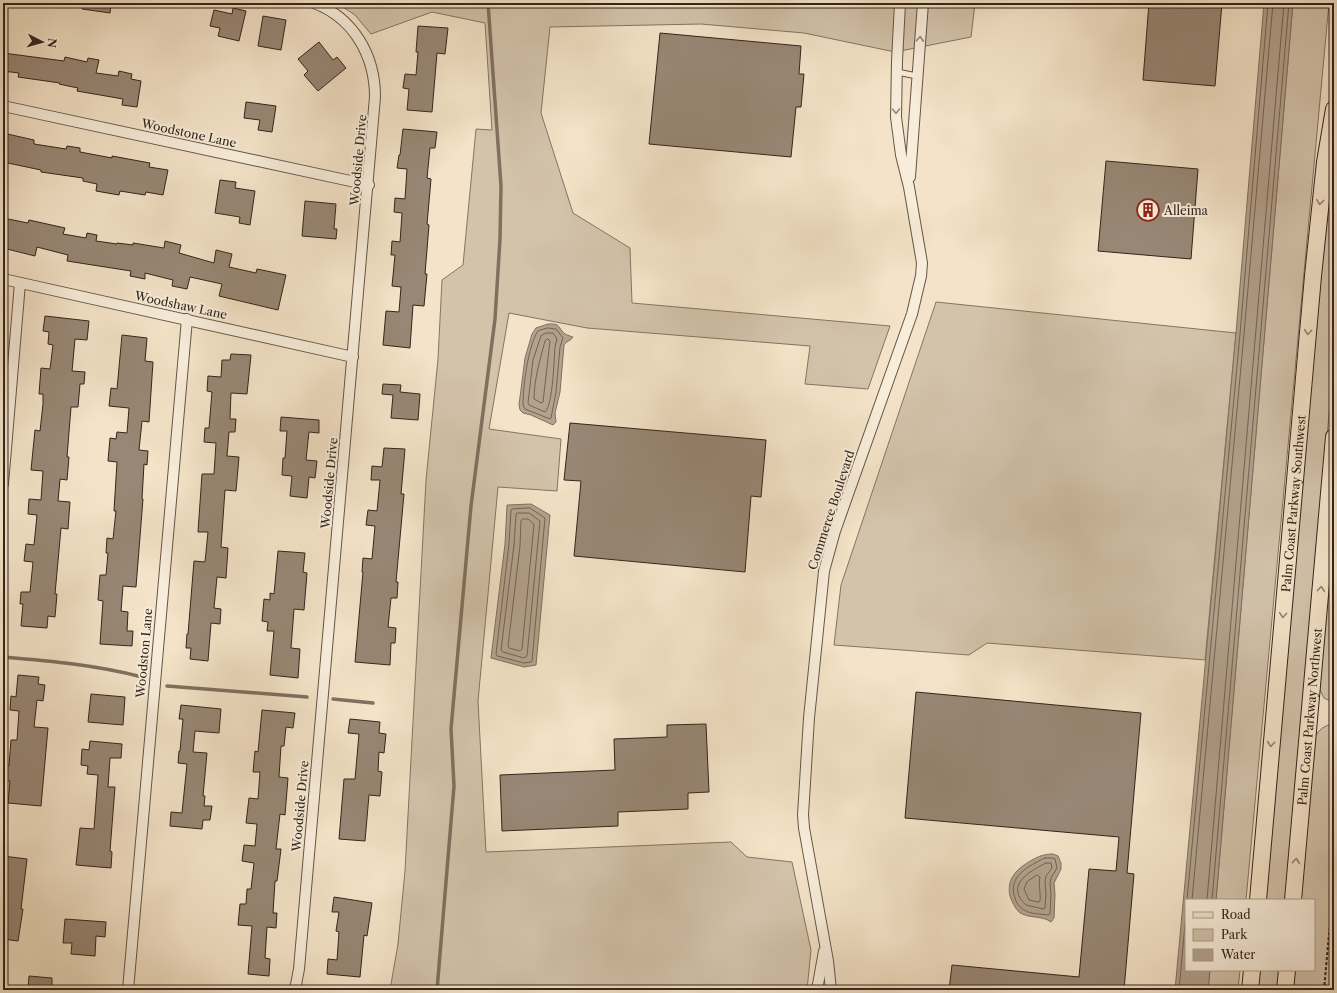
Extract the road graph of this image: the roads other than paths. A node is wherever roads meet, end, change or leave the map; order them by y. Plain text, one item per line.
1 (314, 3) edge
2 (900, 3) edge
3 (923, 3) edge
4 (896, 72) junction
5 (917, 76) junction
6 (3, 106) edge
7 (1334, 108) edge
8 (369, 185) junction
9 (909, 187) junction
10 (3, 279) edge
11 (20, 283) junction
12 (187, 319) junction
13 (353, 357) junction
14 (1334, 437) edge
15 (3, 484) edge
16 (1258, 899) edge
17 (1293, 899) edge
18 (825, 945) junction
19 (1252, 971) edge
20 (1287, 971) edge
21 (128, 990) edge
22 (295, 990) edge
23 (817, 990) edge
24 (831, 990) edge
25 (1250, 990) edge
26 (1285, 990) edge

1 - 8 street, Woodside Drive
2 - 4 street
5 -> 3 street
4 - 5 lane
4 -> 9 street
5 - 9 street
6 - 8 street, Woodstone Lane
7 -> 16 main road, Palm Coast Parkway Southwest
8 - 13 street, Woodside Drive
9 - 18 street, Commerce Boulevard
10 - 11 street, Woodshaw Lane
11 - 12 street, Woodshaw Lane
11 - 15 street
12 - 13 street, Woodshaw Lane
12 - 21 street, Woodston Lane
13 - 22 street, Woodside Drive
17 -> 14 main road, Palm Coast Parkway Northwest
18 - 23 street, Commerce Boulevard
18 - 24 street, Commerce Boulevard
19 - 25 main road
20 - 26 main road

